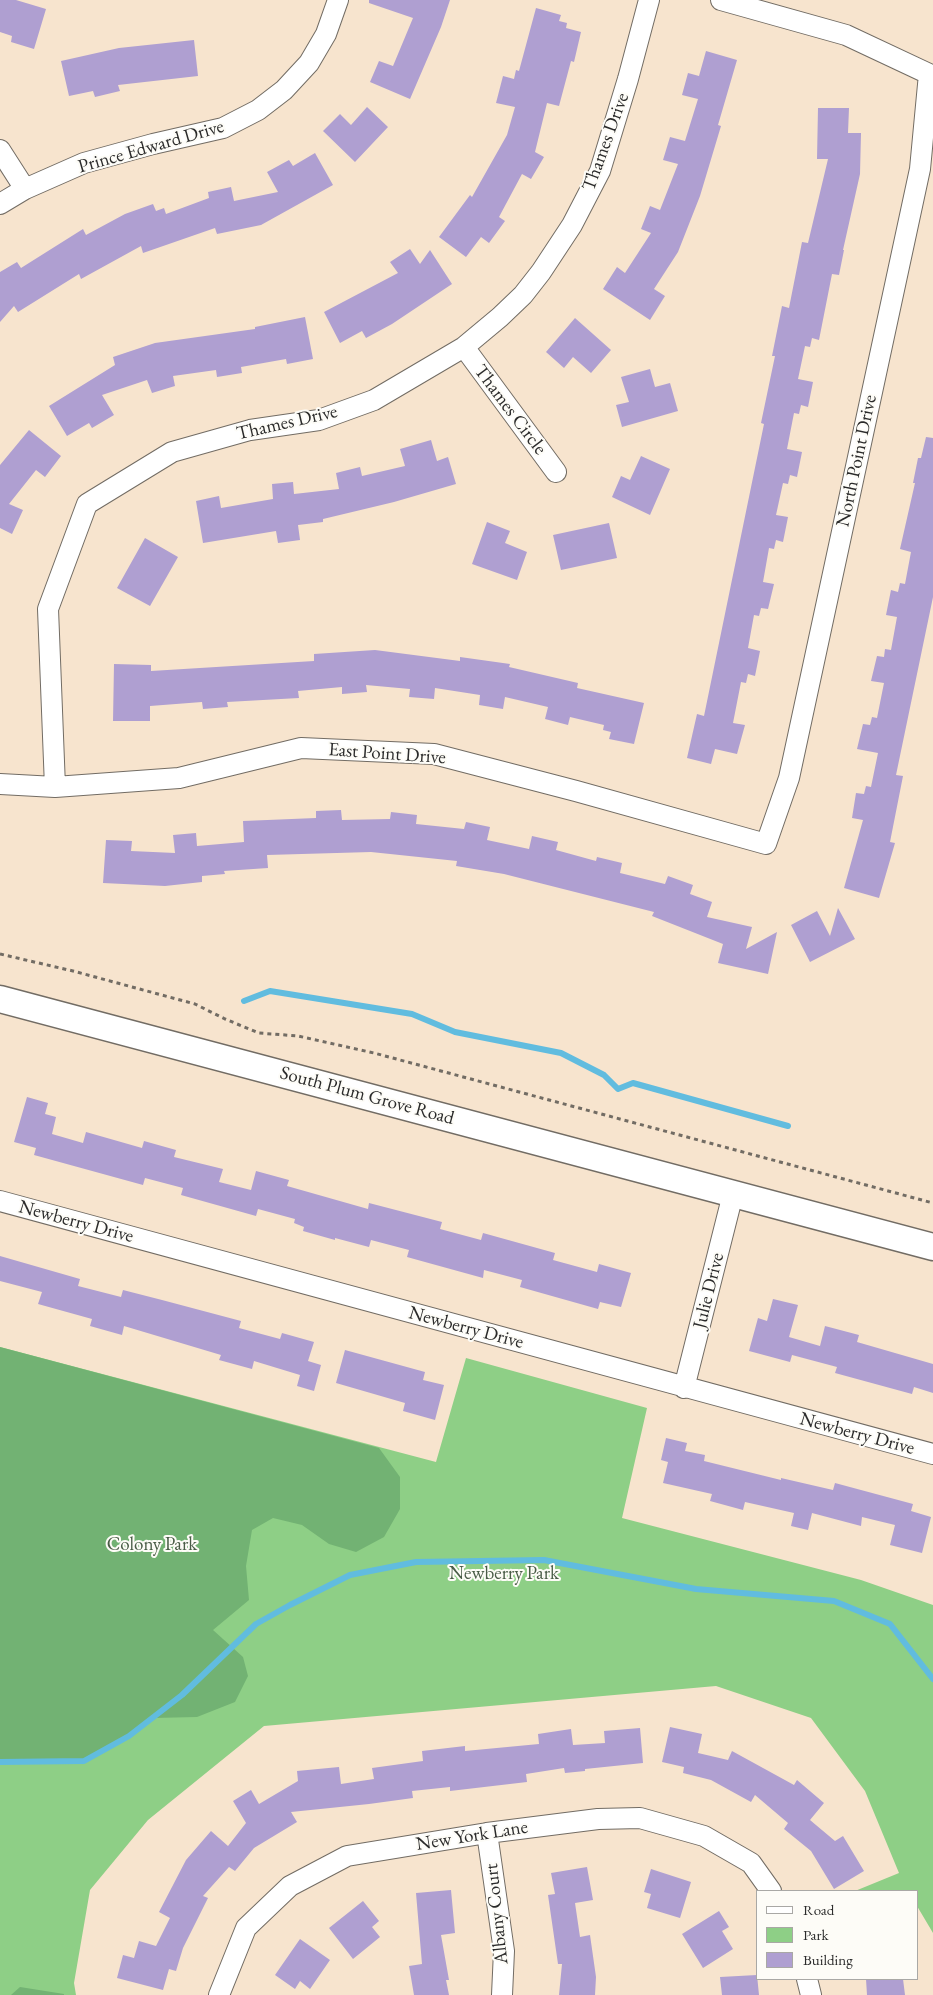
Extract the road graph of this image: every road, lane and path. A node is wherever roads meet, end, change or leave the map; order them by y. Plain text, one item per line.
1 (338, 0) edge
2 (649, 0) edge
3 (721, 0) edge
4 (0, 150) edge
5 (25, 189) junction
6 (0, 204) edge
7 (464, 347) junction
8 (556, 472) dead end
9 (0, 784) edge
10 (55, 787) junction
11 (766, 844) joint
12 (0, 954) edge
13 (0, 999) edge
14 (733, 1194) junction
15 (0, 1201) edge
16 (933, 1203) edge
17 (933, 1247) edge
18 (684, 1388) junction
19 (933, 1454) edge
20 (487, 1833) junction
21 (770, 1890) edge
22 (808, 1980) edge
23 (219, 1995) edge
24 (502, 1995) edge
25 (811, 1995) edge

1 - 5 street, Prince Edward Drive
2 - 7 street, Thames Drive
3 - 11 street, North Point Drive
4 - 5 street
5 - 6 street, Prince Edward Drive
7 - 8 street, Thames Circle
7 - 10 street, Thames Drive
9 - 10 street, East Point Drive
10 - 11 street, East Point Drive
12 - 16 path
13 - 14 street, South Plum Grove Road
14 - 17 street, South Plum Grove Road
14 - 18 street, Julie Drive
15 - 18 street, Newberry Drive
18 - 19 street, Newberry Drive
20 - 21 street, New York Lane
20 - 23 street, New York Lane
20 - 24 street, Albany Court
22 - 25 street

